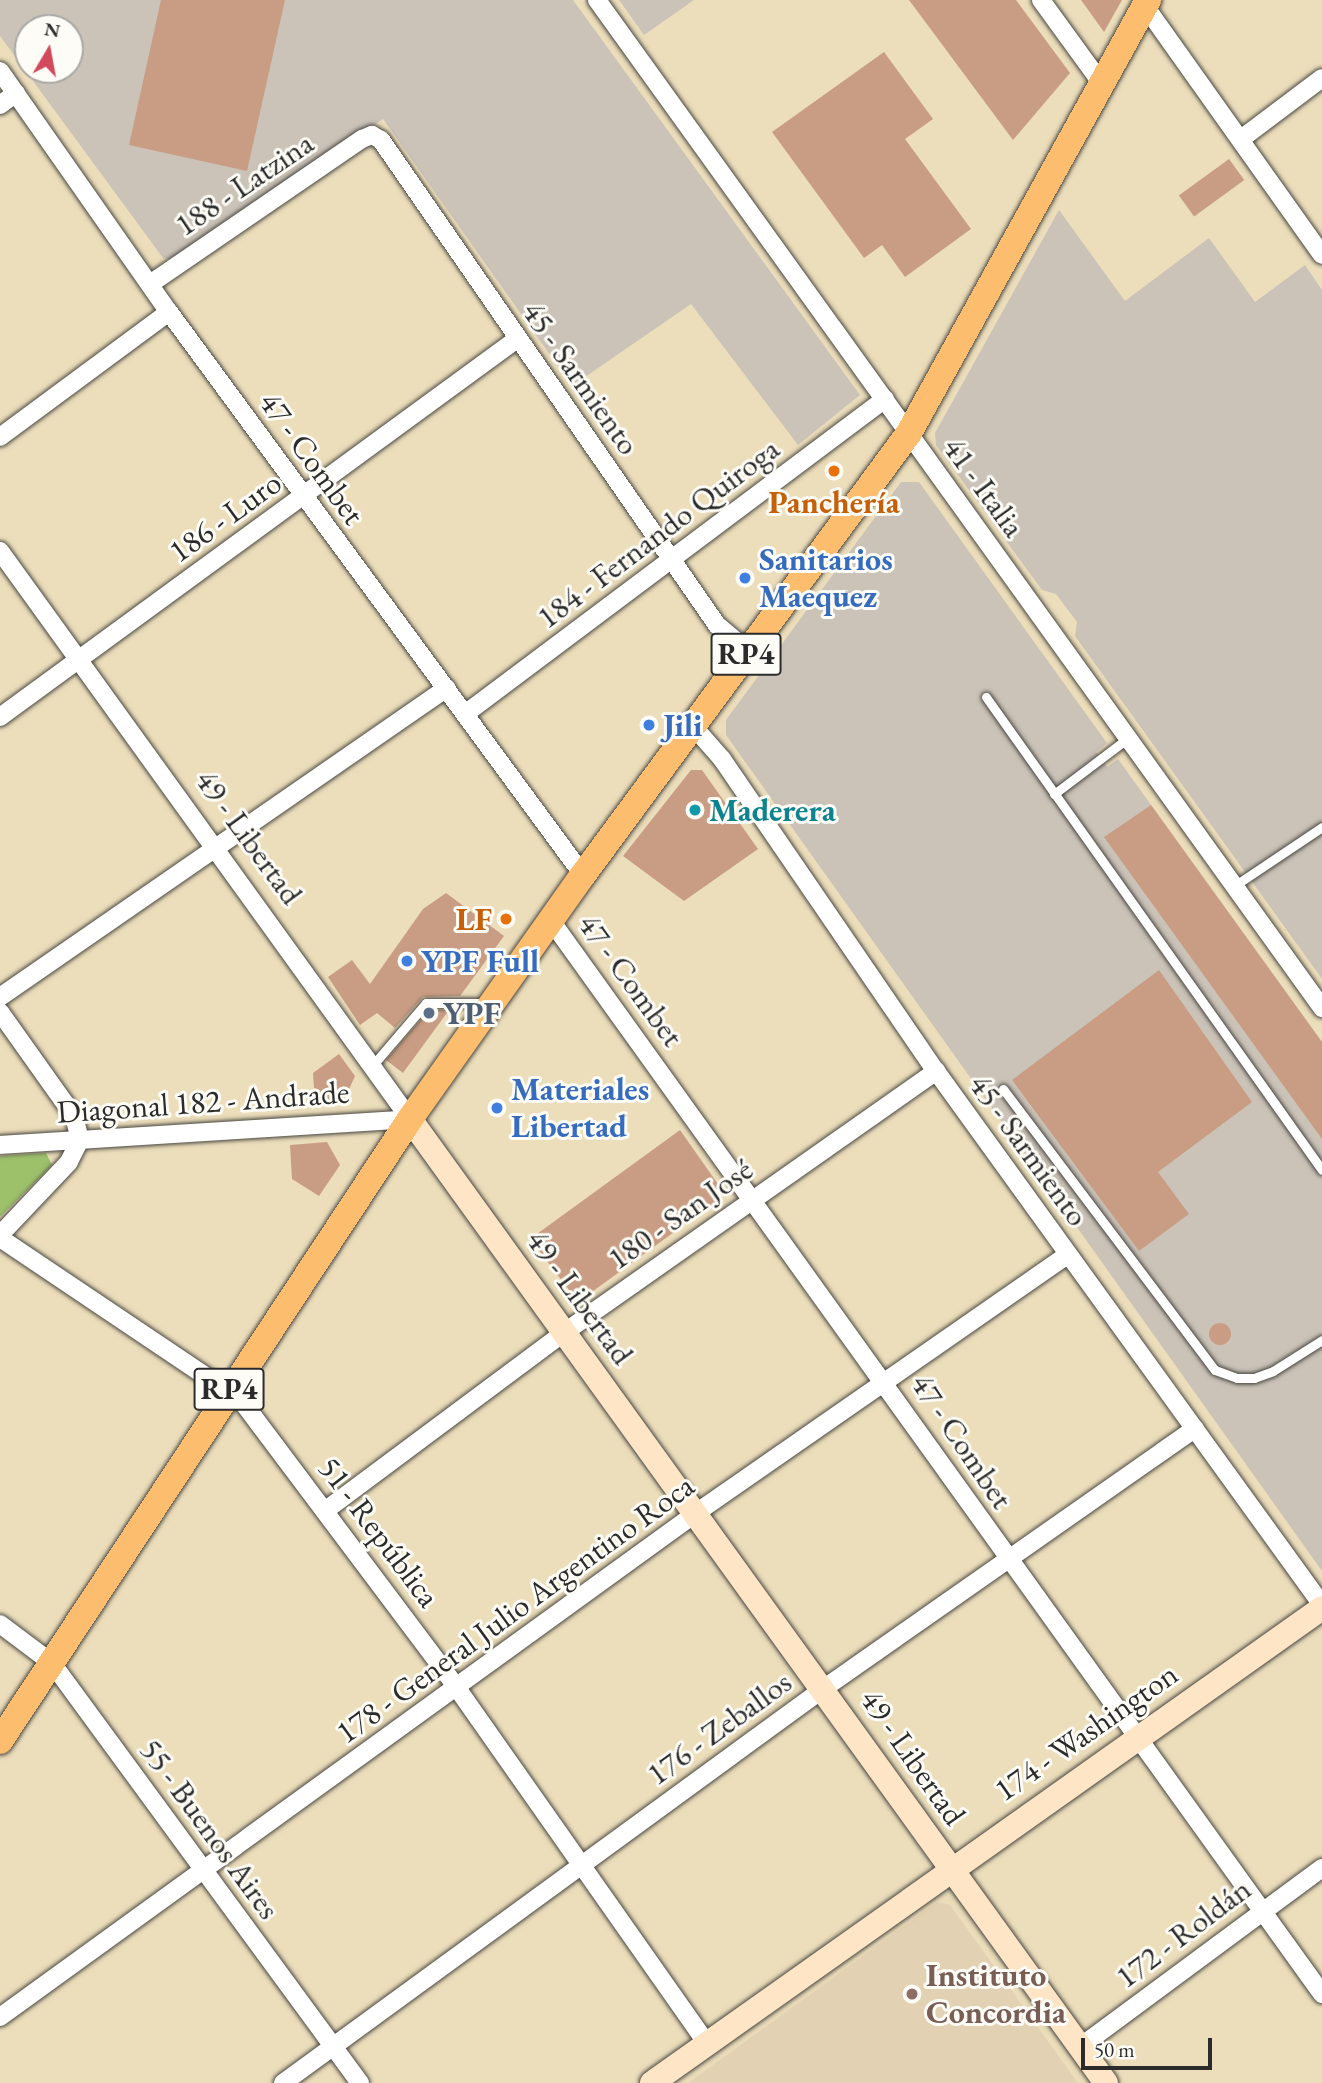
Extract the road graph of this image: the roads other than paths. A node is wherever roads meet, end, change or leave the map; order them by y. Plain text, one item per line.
1 (597, 0) edge
2 (1041, 0) edge
3 (1146, 3) edge
4 (0, 71) edge
5 (1322, 78) edge
6 (1102, 84) junction
7 (16, 93) junction
8 (0, 105) edge
9 (372, 135) joint
10 (1241, 139) junction
11 (1322, 255) edge
12 (150, 284) junction
13 (169, 312) junction
14 (517, 339) junction
15 (885, 399) junction
16 (909, 433) junction
17 (0, 437) edge
18 (303, 496) junction
19 (0, 551) edge
20 (672, 560) junction
21 (748, 651) junction
22 (80, 660) junction
23 (447, 688) junction
24 (986, 697) dead end
25 (466, 714) junction
26 (0, 717) edge
27 (693, 726) junction
28 (1128, 738) junction
29 (1054, 794) junction
30 (1322, 827) edge
31 (216, 847) junction
32 (583, 875) junction
33 (1234, 886) junction
34 (552, 922) junction
35 (0, 997) edge
36 (493, 1003) junction
37 (1322, 1008) edge
38 (0, 1012) edge
39 (372, 1066) junction
40 (936, 1071) junction
41 (1003, 1088) dead end
42 (410, 1119) junction
43 (80, 1140) junction
44 (0, 1145) edge
45 (1322, 1170) edge
46 (753, 1199) junction
47 (0, 1236) edge
48 (1068, 1254) junction
49 (565, 1332) junction
50 (1322, 1340) edge
51 (886, 1382) junction
52 (229, 1389) junction
53 (1195, 1429) junction
54 (326, 1510) junction
55 (696, 1513) junction
56 (1008, 1561) junction
57 (1322, 1606) edge
58 (0, 1624) edge
59 (52, 1662) junction
60 (457, 1688) junction
61 (823, 1689) junction
62 (1137, 1736) junction
63 (0, 1741) edge
64 (583, 1863) junction
65 (951, 1868) junction
66 (1322, 1868) edge
67 (204, 1873) junction
68 (1262, 1910) junction
69 (1322, 1994) edge
70 (0, 2017) edge
71 (706, 2042) junction
72 (334, 2047) junction
73 (1080, 2047) junction
74 (283, 2083) edge
75 (360, 2083) edge
76 (652, 2083) edge
77 (1106, 2083) edge

1 - 15 street, 41 - Italia
2 - 6 street
3 - 6 main road, RP4
3 - 10 street
4 - 7 street, 47 - Combet
5 - 10 street
6 - 16 main road, RP4
7 - 8 street
7 - 12 street, 47 - Combet
9 - 12 street, 188 - Latzina
9 - 14 street, 45 - Sarmiento
10 - 11 street
12 - 13 street, 47 - Combet
13 - 17 street
13 - 18 street, 47 - Combet
14 - 18 street, 186 - Luro
14 - 20 street, 45 - Sarmiento
15 - 16 street, 41 - Italia
15 - 20 street, 184 - Fernando Quiroga
16 - 21 main road, RP4
16 - 28 street, 41 - Italia
18 - 22 street, 186 - Luro
18 - 23 street, 47 - Combet
19 - 22 street, 49 - Libertad
20 - 21 street, 45 - Sarmiento
20 - 25 street, 184 - Fernando Quiroga
21 - 27 main road, RP4
22 - 26 street, 186 - Luro
22 - 31 street, 49 - Libertad
23 - 25 street, 47 - Combet
23 - 31 street
24 - 29 lane
25 - 32 street, 47 - Combet
27 - 32 main road, RP4
27 - 40 street, 45 - Sarmiento
28 - 29 lane
28 - 33 street, 41 - Italia
29 - 45 lane
30 - 33 lane
31 - 35 street
31 - 39 street, 49 - Libertad
32 - 34 main road, RP4
33 - 37 street, 41 - Italia
34 - 36 main road, RP4
34 - 46 street, 47 - Combet
36 - 39 lane
36 - 42 main road, RP4
38 - 43 street
39 - 42 street, 49 - Libertad
40 - 46 street, 180 - San José
40 - 48 street, 45 - Sarmiento
41 - 50 lane
42 - 43 street, Diagonal 182 - Andrade
42 - 49 street, 49 - Libertad
42 - 52 main road, RP4
43 - 44 street, Diagonal 182 - Andrade
43 - 47 street
46 - 49 street, 180 - San José
46 - 51 street, 47 - Combet
47 - 52 street, 51 - República
48 - 51 street, 178 - General Julio Argentino Roca
48 - 53 street, 45 - Sarmiento
49 - 54 street, 180 - San José
49 - 55 street, 49 - Libertad
51 - 55 street, 178 - General Julio Argentino Roca
51 - 56 street, 47 - Combet
52 - 54 street, 51 - República
52 - 59 main road, RP4
53 - 56 street, 176 - Zeballos
53 - 57 street, 45 - Sarmiento
54 - 60 street, 51 - República
55 - 60 street, 178 - General Julio Argentino Roca
55 - 61 street, 49 - Libertad
56 - 61 street, 176 - Zeballos
56 - 62 street, 47 - Combet
57 - 62 street, 174 - Washington
58 - 59 street, 55 - Buenos Aires
59 - 63 main road, RP4
59 - 67 street, 55 - Buenos Aires
60 - 64 street, 51 - República
60 - 67 street, 178 - General Julio Argentino Roca
61 - 64 street, 176 - Zeballos
61 - 65 street, 49 - Libertad
62 - 65 street, 174 - Washington
62 - 68 street, 47 - Combet
64 - 71 street, 51 - República
64 - 72 street, 176 - Zeballos
65 - 71 street, 174 - Washington
65 - 73 street, 49 - Libertad
66 - 68 street, 172 - Roldán
67 - 70 street, 178 - General Julio Argentino Roca
67 - 72 street, 55 - Buenos Aires
68 - 69 street, 47 - Combet
68 - 73 street, 172 - Roldán
71 - 76 street, 174 - Washington
72 - 74 street, 176 - Zeballos
72 - 75 street, 55 - Buenos Aires
73 - 77 street, 49 - Libertad

